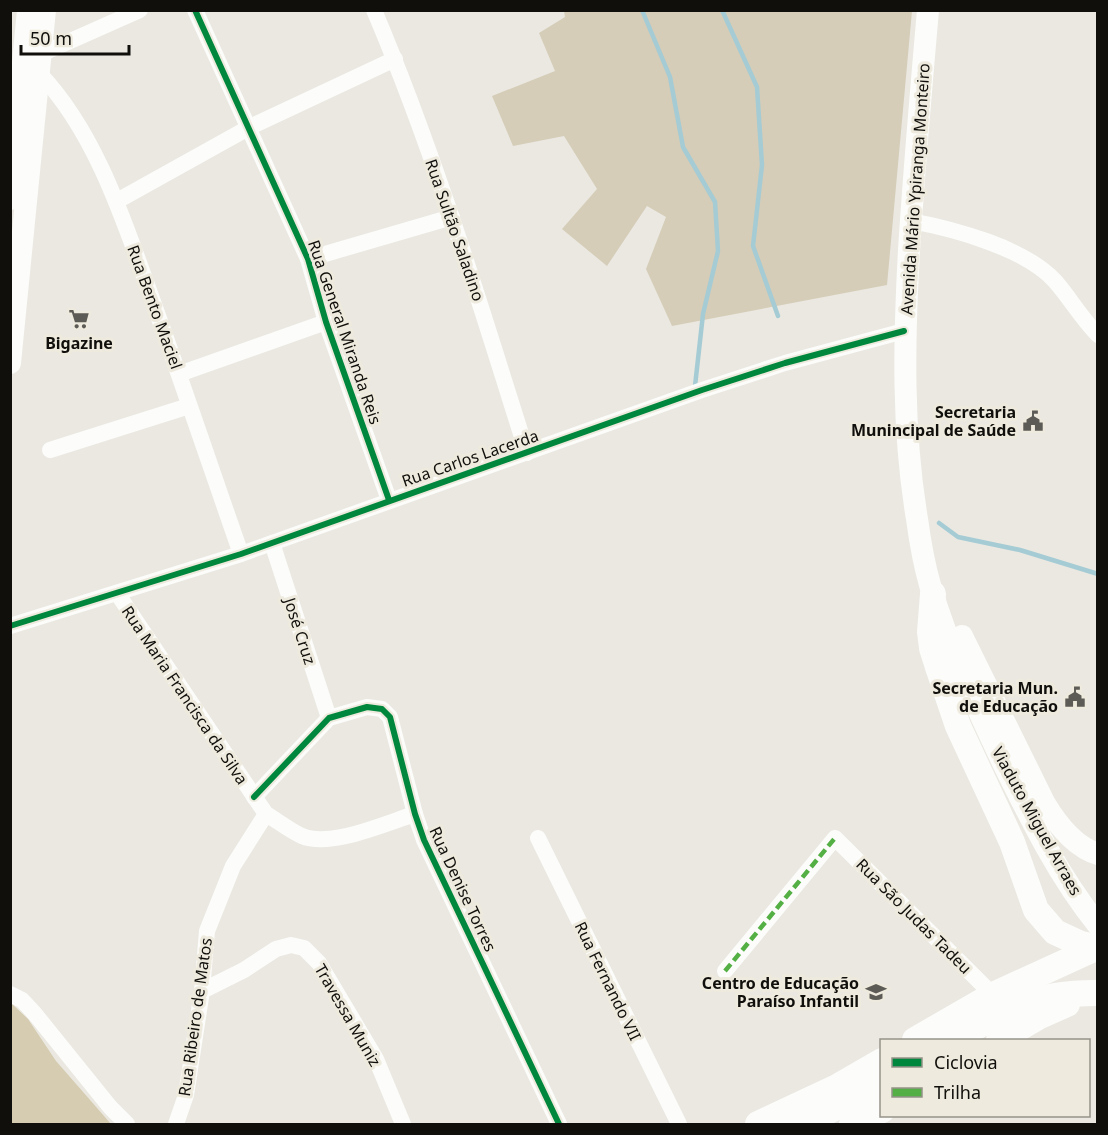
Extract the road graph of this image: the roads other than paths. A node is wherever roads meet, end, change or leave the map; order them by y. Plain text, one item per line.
1 (28, 10) edge
2 (45, 10) edge
3 (140, 10) edge
4 (195, 10) edge
5 (374, 10) edge
6 (928, 10) edge
7 (395, 59) junction
8 (40, 64) junction
9 (250, 127) junction
10 (10, 199) edge
11 (117, 201) junction
12 (453, 217) junction
13 (911, 221) junction
14 (308, 259) junction
15 (13, 314) edge
16 (326, 322) junction
17 (904, 332) junction
18 (1098, 335) edge
19 (10, 363) edge
20 (179, 374) junction
21 (189, 406) junction
22 (50, 450) dead end
23 (526, 453) junction
24 (389, 500) junction
25 (272, 543) junction
26 (241, 554) junction
27 (117, 593) junction
28 (933, 594) junction
29 (10, 626) edge
30 (980, 715) joint
31 (329, 718) junction
32 (254, 797) junction
33 (266, 814) junction
34 (415, 814) junction
35 (538, 838) dead end
36 (1098, 854) edge
37 (1097, 940) edge
38 (725, 971) dead end
39 (202, 991) junction
40 (1098, 991) edge
41 (10, 994) edge
42 (1004, 1000) junction
43 (919, 1039) edge
44 (957, 1039) edge
45 (1002, 1039) edge
46 (880, 1062) edge
47 (880, 1085) edge
48 (880, 1111) edge
49 (127, 1125) edge
50 (176, 1125) edge
51 (403, 1125) edge
52 (559, 1125) edge
53 (679, 1125) edge
54 (758, 1125) edge
55 (803, 1125) edge
56 (852, 1125) edge

1 - 10 main road
2 - 8 main road
3 - 8 street
4 - 9 street, Rua General Miranda Reis
5 - 7 street, Rua Sultão Saladino
6 - 13 main road, Avenida Mário Ypiranga Monteiro
7 - 9 street
7 - 12 street, Rua Sultão Saladino
8 - 11 street, Rua Bento Maciel
8 - 15 main road
9 - 11 street
9 - 14 street, Rua General Miranda Reis
11 - 20 street, Rua Bento Maciel
12 - 14 street
12 - 23 street, Rua Sultão Saladino
13 - 17 main road, Avenida Mário Ypiranga Monteiro
13 - 18 street
14 - 16 street, Rua General Miranda Reis
15 - 19 main road
16 - 20 street
16 - 24 street, Rua General Miranda Reis
17 - 23 street, Rua Carlos Lacerda
17 - 28 main road, Avenida Mário Ypiranga Monteiro
20 - 21 street, Rua Bento Maciel
21 - 22 street
21 - 26 street, Rua Bento Maciel
23 - 24 street, Rua Carlos Lacerda
24 - 25 street, Rua Carlos Lacerda
25 - 26 street, Rua Carlos Lacerda
25 - 31 street, José Cruz
26 - 27 street, Rua Carlos Lacerda
27 - 29 street, Rua Carlos Lacerda
27 - 32 street, Rua Maria Francisca da Silva
28 - 30 main road, Avenida Mário Ypiranga Monteiro
28 - 36 main road
28 - 37 main road
30 - 37 main road, Viaduto Miguel Arraes
31 - 32 street
31 - 34 street, Rua Denise Torres
32 - 33 street, Rua Maria Francisca da Silva
33 - 34 street, Rua Maria Francisca da Silva
33 - 39 street, Rua Ribeiro de Matos
34 - 52 street, Rua Denise Torres
35 - 53 street, Rua Fernando VII
37 - 42 main road
38 - 42 street, Rua São Judas Tadeu
39 - 50 street, Rua Ribeiro de Matos
39 - 51 street, Travessa Muniz
40 - 42 main road
40 - 45 main road
41 - 49 street
42 - 43 main road
42 - 44 main road
46 - 54 main road
47 - 55 main road
48 - 56 main road

